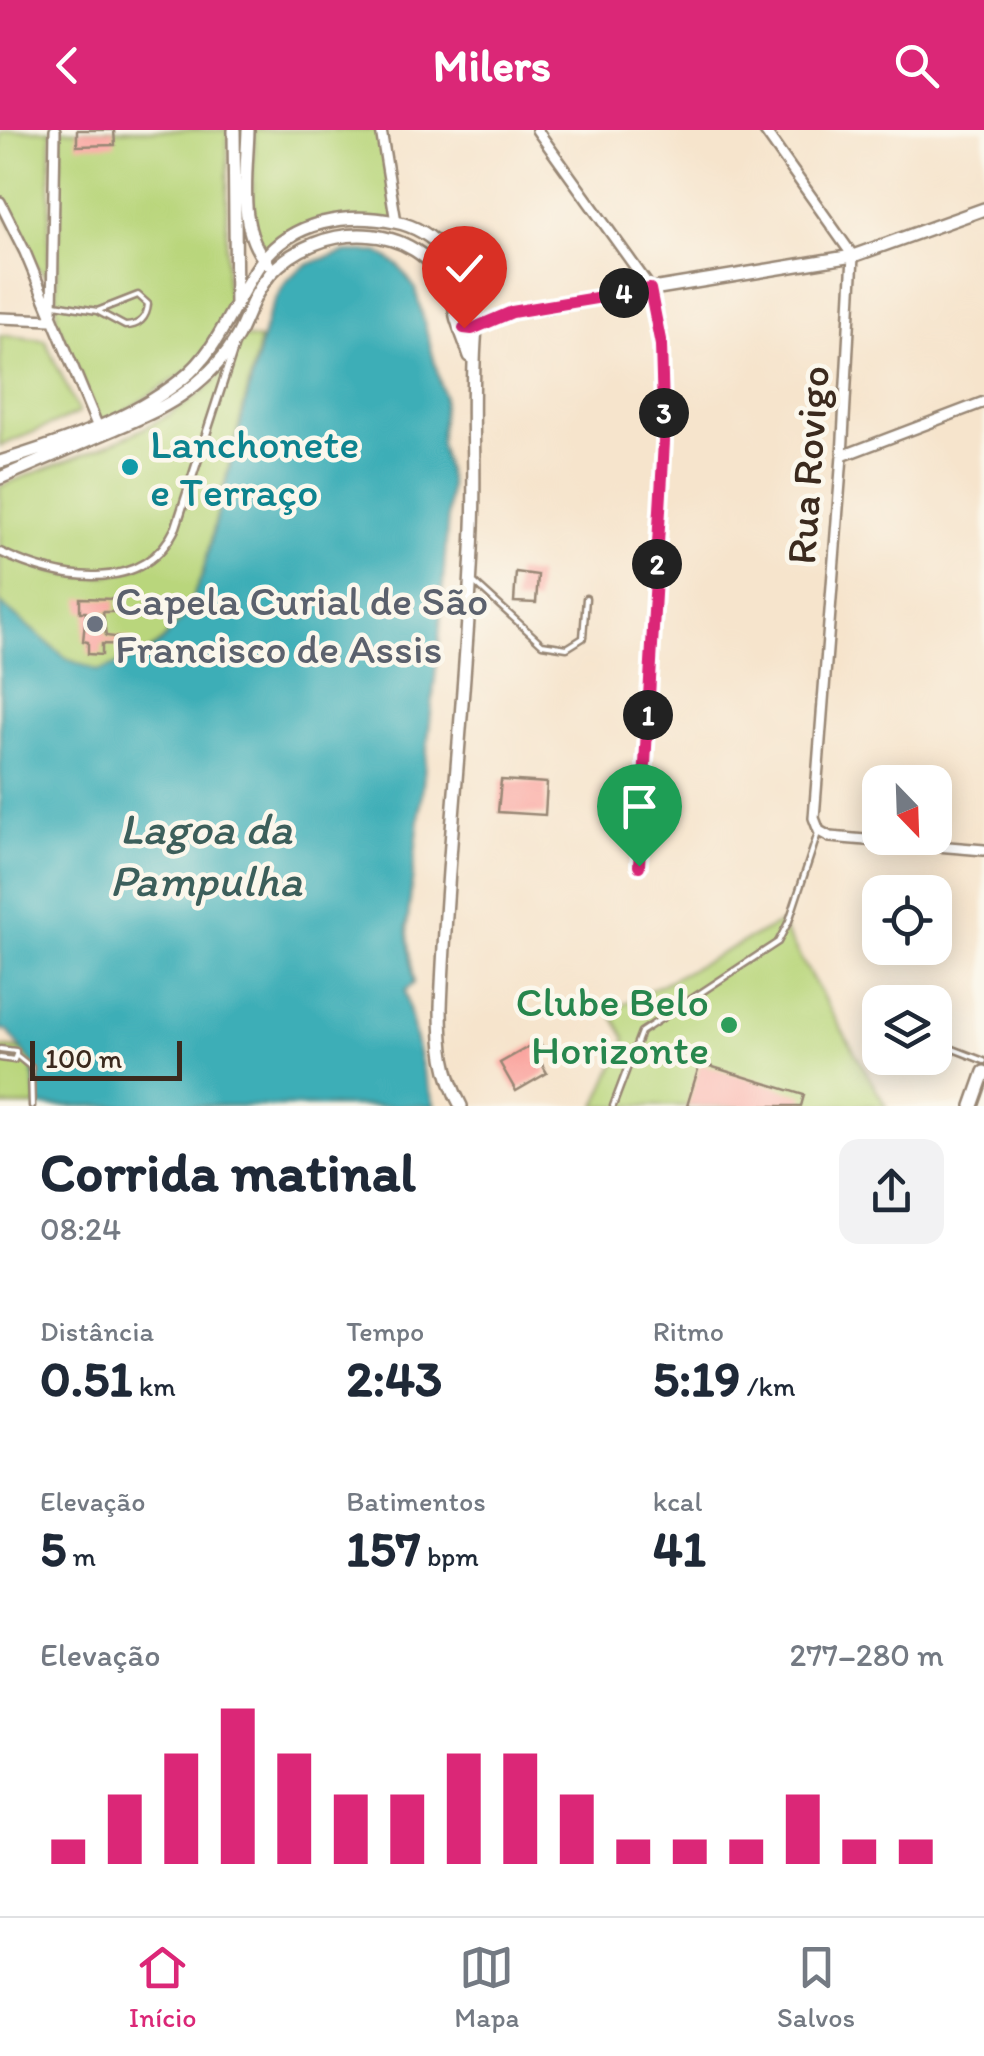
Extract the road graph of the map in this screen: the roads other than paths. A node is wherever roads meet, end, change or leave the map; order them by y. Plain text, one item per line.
1 (55, 130) edge
2 (234, 130) edge
3 (248, 130) edge
4 (382, 130) edge
5 (537, 130) edge
6 (764, 130) edge
7 (241, 174) junction
8 (0, 202) edge
9 (984, 209) edge
10 (396, 222) junction
11 (260, 254) junction
12 (853, 256) junction
13 (234, 263) junction
14 (268, 277) junction
15 (650, 289) junction
16 (52, 304) junction
17 (236, 306) junction
18 (477, 307) junction
19 (96, 311) junction
20 (512, 312) junction
21 (0, 318) edge
22 (52, 320) junction
23 (459, 320) junction
24 (478, 326) junction
25 (238, 334) junction
26 (472, 365) junction
27 (984, 402) edge
28 (97, 425) junction
29 (842, 456) junction
30 (0, 462) edge
31 (0, 478) edge
32 (0, 552) edge
33 (470, 577) junction
34 (586, 598) dead end
35 (818, 831) junction
36 (984, 850) edge
37 (639, 866) dead end
38 (0, 1049) edge
39 (952, 1049) edge
40 (16, 1055) junction
41 (0, 1058) edge
42 (984, 1061) edge
43 (984, 1072) edge
44 (32, 1106) edge
45 (461, 1106) edge
46 (613, 1106) edge
47 (972, 1106) edge

1 - 16 street
2 - 7 street
3 - 7 street
4 - 10 street
5 - 15 street
6 - 12 street
7 - 11 street
7 - 13 street
8 - 22 street
9 - 12 street
10 - 11 street
10 - 18 street
11 - 13 street
11 - 14 street
11 - 17 street
12 - 15 street
12 - 29 street, Rua Rovigo
13 - 17 street
14 - 23 street
14 - 25 street
15 - 20 street
15 - 37 street
16 - 19 lane
16 - 22 street
17 - 28 street
18 - 20 street
18 - 23 street
18 - 24 street
19 - 19 lane
20 - 24 street
21 - 22 street
22 - 28 street
23 - 24 street
23 - 26 street
24 - 26 street
25 - 31 street
25 - 32 street
26 - 33 street
27 - 29 street
28 - 30 street
29 - 35 street, Rua Rovigo
33 - 34 lane
33 - 45 street
35 - 36 street
35 - 46 lane
38 - 40 lane
39 - 42 lane
40 - 41 lane
40 - 44 lane
43 - 47 street

